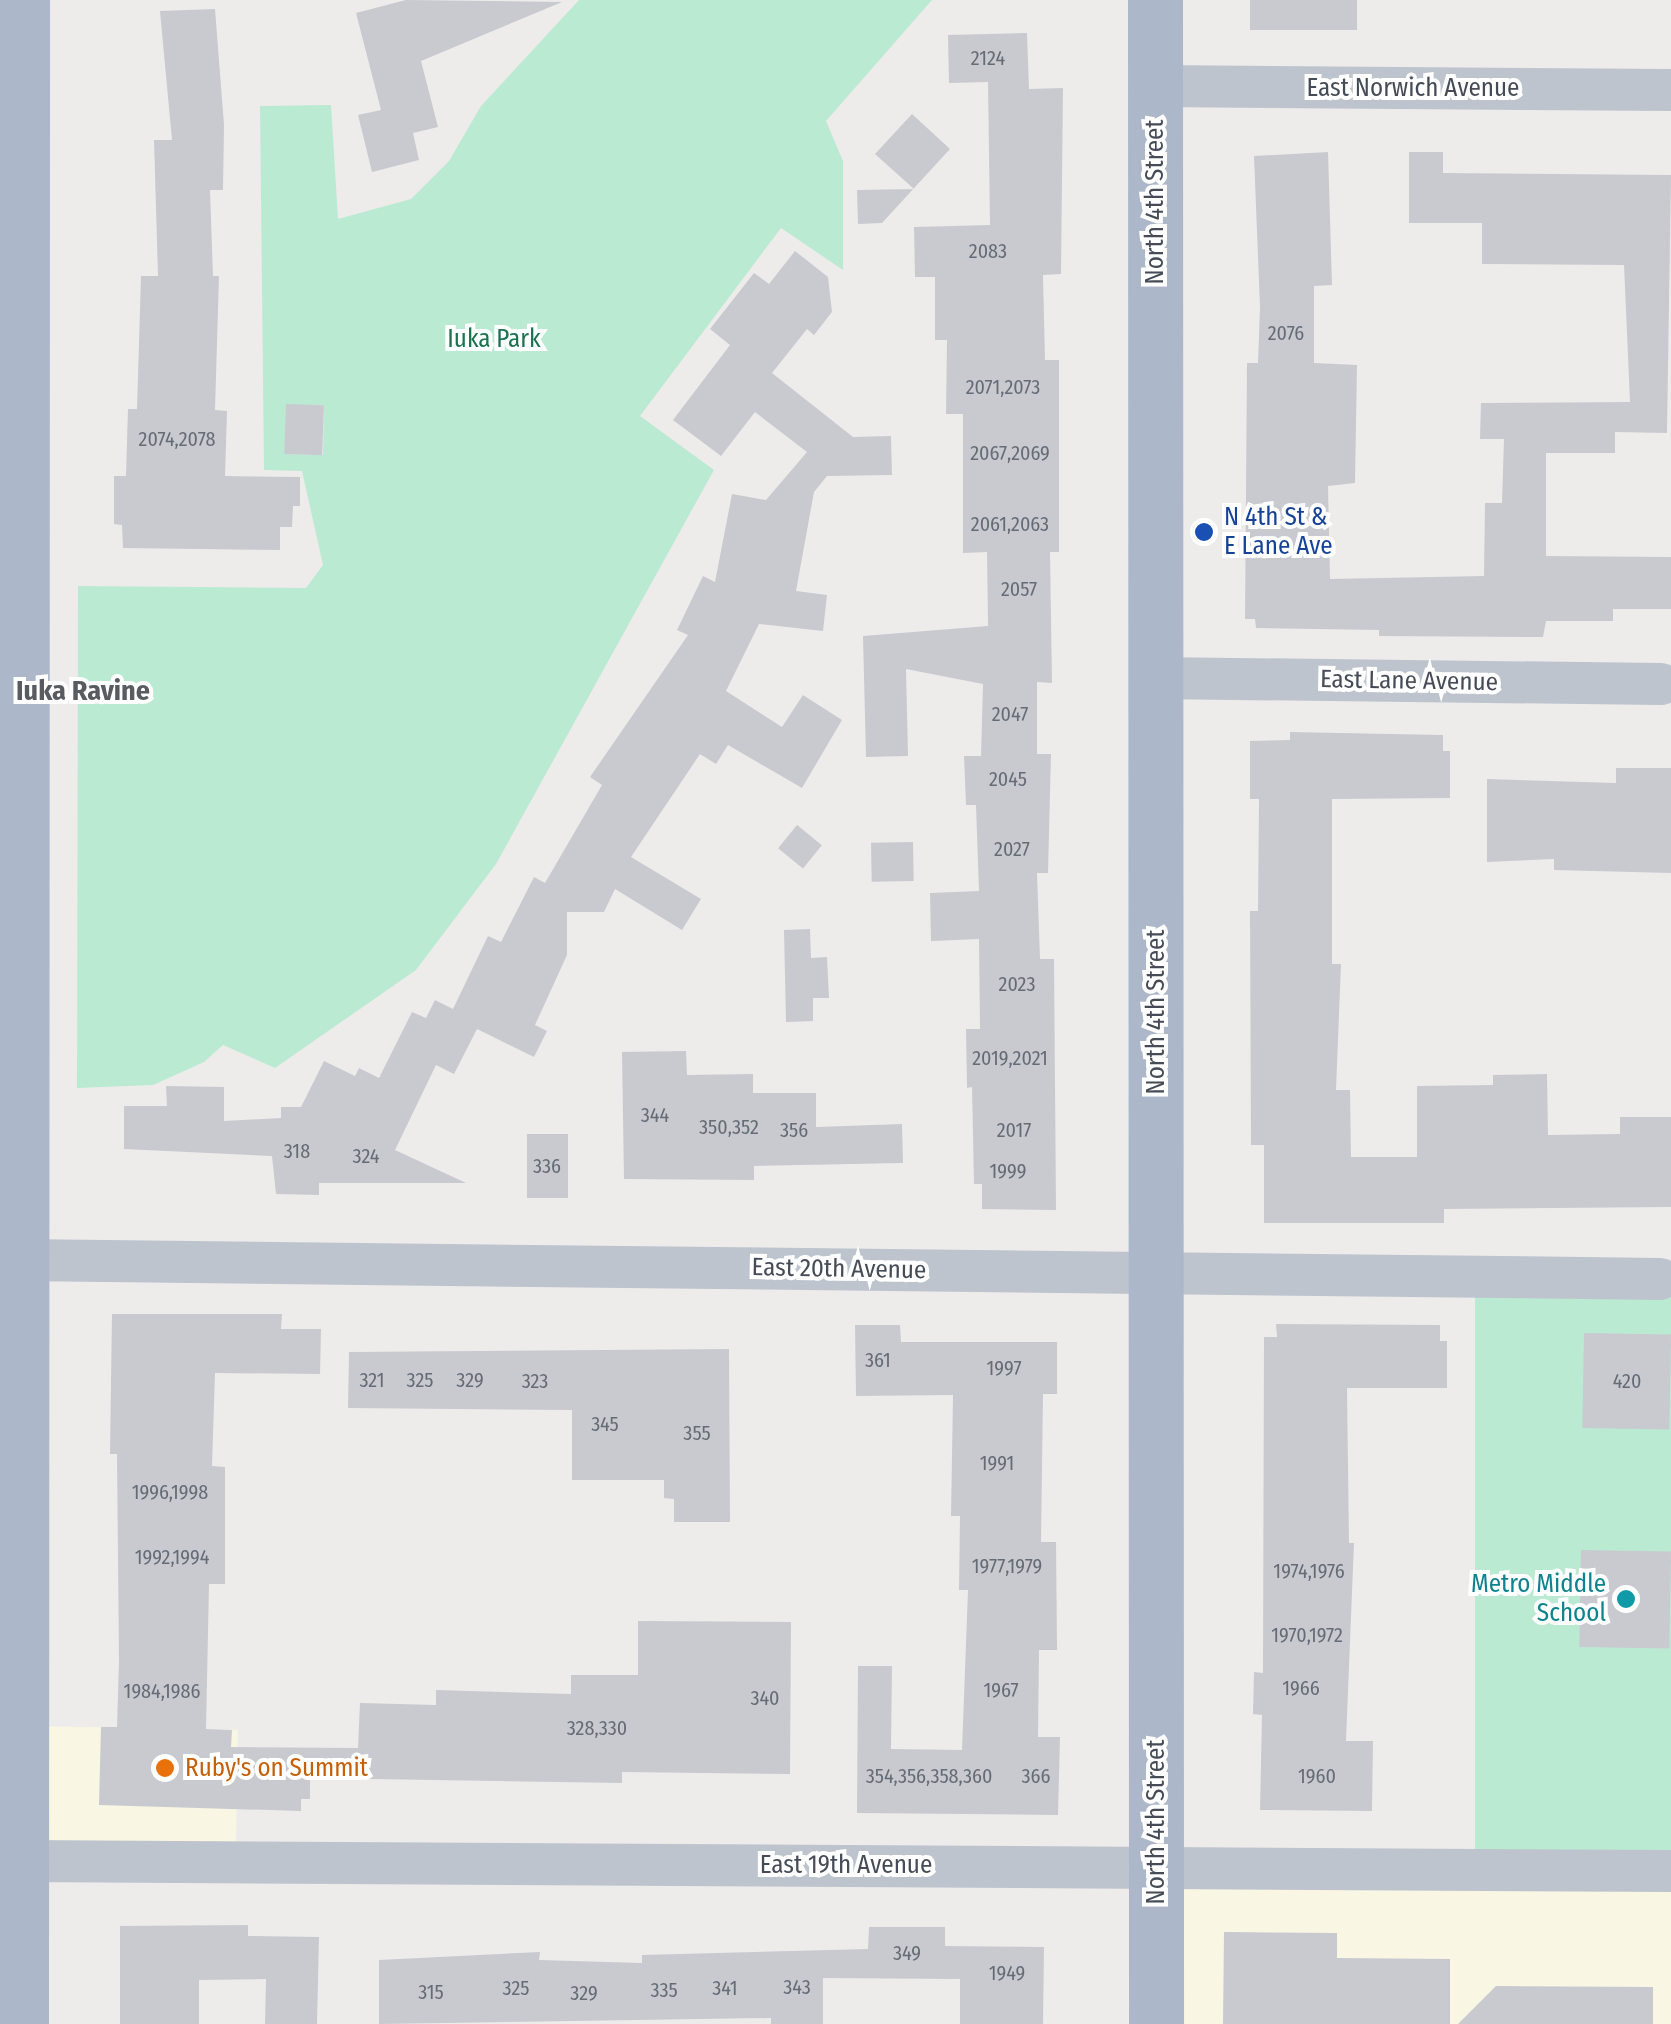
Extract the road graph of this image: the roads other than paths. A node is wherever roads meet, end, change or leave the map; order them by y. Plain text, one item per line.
1 (22, 0) edge
2 (1154, 0) edge
3 (1156, 86) junction
4 (1671, 90) edge
5 (1156, 678) junction
6 (1661, 684) dead end
7 (18, 1260) junction
8 (1156, 1272) junction
9 (1660, 1279) dead end
10 (9, 1667) edge
11 (20, 1861) junction
12 (1156, 1868) junction
13 (1671, 1871) edge
14 (20, 2024) edge
15 (1156, 2024) edge

1 - 7 main road
2 - 3 main road, North 4th Street
3 - 4 street, East Norwich Avenue
3 - 5 main road, North 4th Street
5 - 6 street, East Lane Avenue
5 - 8 main road, North 4th Street
7 - 8 street, East 20th Avenue
7 - 10 main road
8 - 9 street, East 20th Avenue
8 - 12 main road, North 4th Street
10 - 11 main road
11 - 12 street, East 19th Avenue
11 - 14 main road
12 - 13 street, East 19th Avenue
12 - 15 main road, North 4th Street

